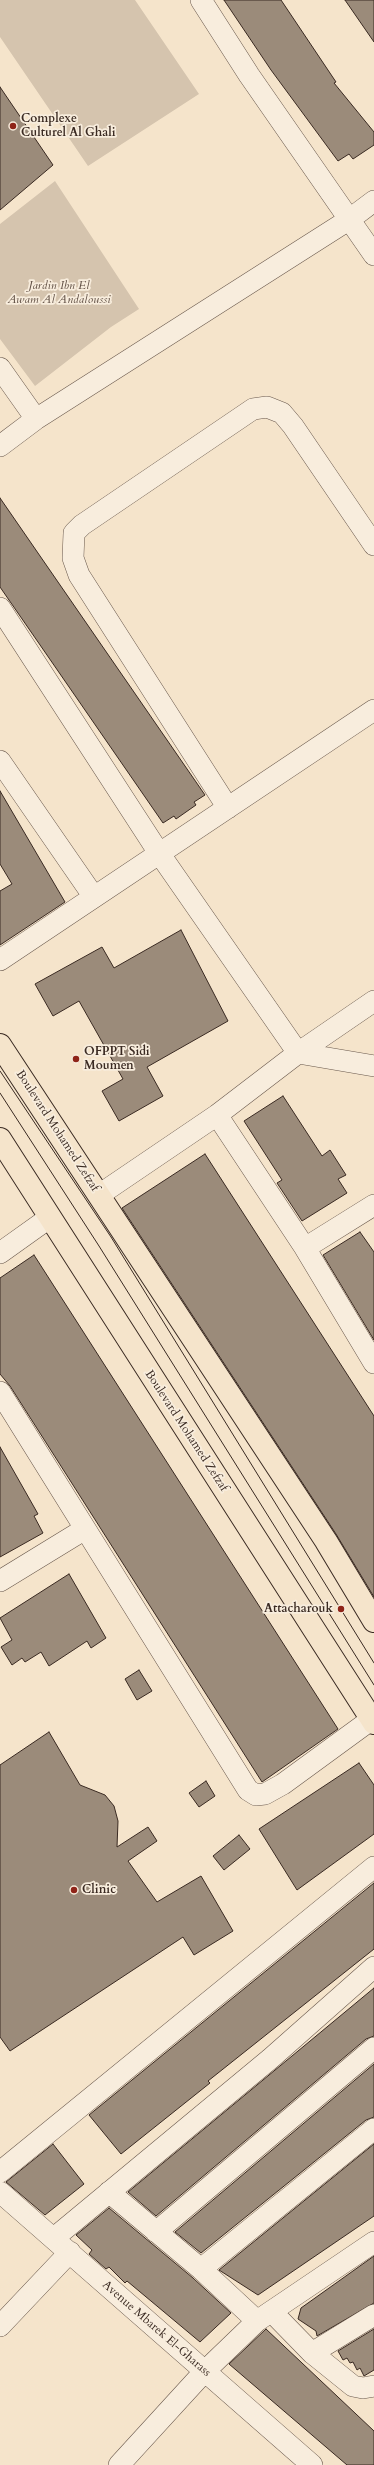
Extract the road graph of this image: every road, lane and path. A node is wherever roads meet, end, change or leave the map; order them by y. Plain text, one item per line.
1 (201, 0) edge
2 (374, 201) edge
3 (350, 219) junction
4 (374, 255) edge
5 (0, 368) edge
6 (36, 419) junction
7 (0, 446) edge
8 (374, 545) edge
9 (0, 608) edge
10 (374, 710) edge
11 (0, 761) edge
12 (228, 808) junction
13 (159, 854) junction
14 (94, 897) junction
15 (0, 960) edge
16 (374, 1001) edge
17 (0, 1045) edge
18 (298, 1053) junction
19 (374, 1066) edge
20 (217, 1115) junction
21 (0, 1140) edge
22 (98, 1195) junction
23 (374, 1204) edge
24 (49, 1218) junction
25 (305, 1248) junction
26 (0, 1253) edge
27 (374, 1363) edge
28 (0, 1392) edge
29 (85, 1529) junction
30 (0, 1581) edge
31 (374, 1621) edge
32 (373, 1721) edge
33 (374, 1866) edge
34 (374, 1968) edge
35 (374, 2048) edge
36 (374, 2129) edge
37 (0, 2172) edge
38 (0, 2192) edge
39 (109, 2192) junction
40 (156, 2232) junction
41 (54, 2238) junction
42 (374, 2242) edge
43 (70, 2252) junction
44 (201, 2269) junction
45 (374, 2315) edge
46 (265, 2316) junction
47 (0, 2326) edge
48 (312, 2353) junction
49 (204, 2372) junction
50 (374, 2386) edge
51 (119, 2465) edge
52 (312, 2465) edge

1 - 3 street
2 - 3 street
3 - 4 street
3 - 6 street
5 - 6 street
6 - 7 street
8 - 12 street
9 - 13 street
10 - 12 street
11 - 14 street
12 - 13 street
13 - 14 street
13 - 18 street
14 - 15 street
16 - 18 street
17 - 22 main road, Boulevard Mohamed Zefzaf
18 - 19 street
18 - 20 street
20 - 22 street
20 - 25 street
21 - 24 main road, Boulevard Mohamed Zefzaf
22 - 31 main road, Boulevard Mohamed Zefzaf
23 - 25 street
24 - 26 street
24 - 32 main road, Boulevard Mohamed Zefzaf
25 - 27 street
28 - 29 street
29 - 30 street
29 - 32 street
33 - 37 street
34 - 39 street
35 - 40 street
36 - 44 street
38 - 41 street, Avenue Mbarek El-Gharass
39 - 40 street
39 - 41 street
40 - 44 street
41 - 43 street, Avenue Mbarek El-Gharass
42 - 46 street
43 - 47 street
43 - 49 street, Avenue Mbarek El-Gharass
44 - 46 street
45 - 48 street
46 - 48 street
46 - 49 street
48 - 50 street
49 - 51 street
49 - 52 street, Avenue Mbarek El-Gharass

